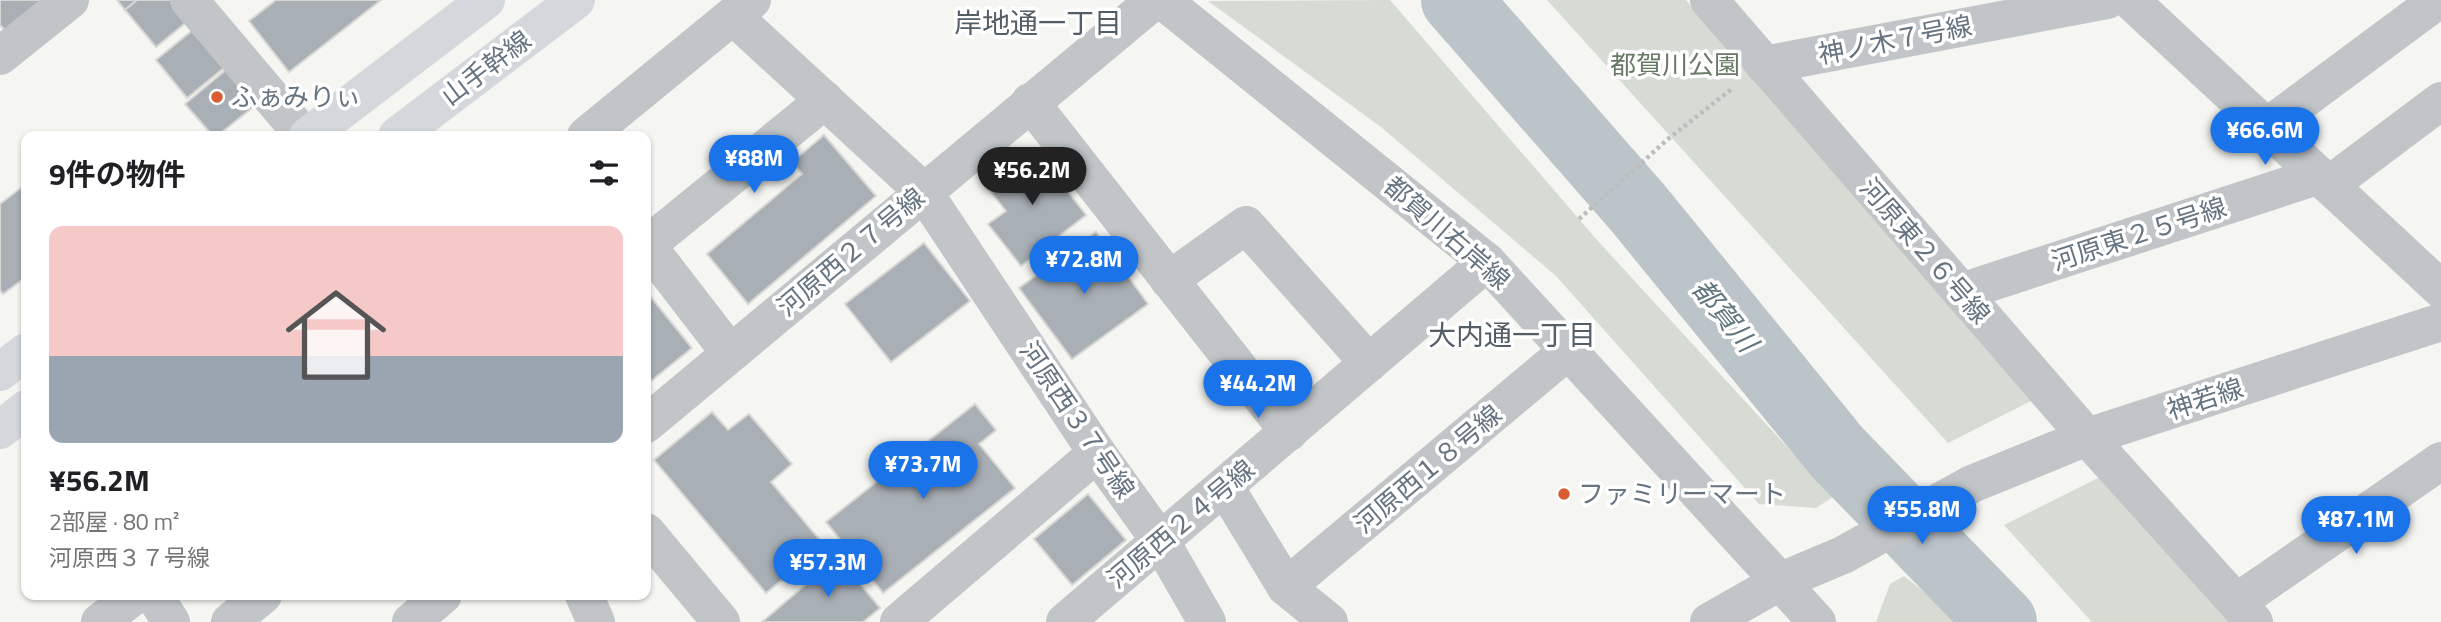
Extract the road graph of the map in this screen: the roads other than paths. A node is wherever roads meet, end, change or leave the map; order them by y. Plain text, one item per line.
1 (71, 0) edge
2 (189, 0) edge
3 (486, 0) edge
4 (576, 0) edge
5 (1155, 0) edge
6 (1162, 0) edge
7 (1709, 0) edge
8 (2107, 0) edge
9 (2130, 0) edge
10 (2438, 0) edge
11 (742, 8) edge
12 (0, 55) edge
13 (1764, 65) junction
14 (825, 100) junction
15 (2441, 101) edge
16 (1030, 102) junction
17 (2267, 127) junction
18 (302, 131) edge
19 (313, 131) edge
20 (404, 131) edge
21 (592, 131) edge
22 (2323, 181) junction
23 (923, 191) junction
24 (651, 240) edge
25 (651, 250) edge
26 (1488, 261) junction
27 (1169, 280) junction
28 (2441, 289) edge
29 (1961, 292) junction
30 (2441, 322) edge
31 (1569, 350) junction
32 (730, 353) junction
33 (1368, 363) junction
34 (21, 413) edge
35 (651, 420) edge
36 (0, 430) edge
37 (1289, 432) junction
38 (2087, 437) junction
39 (1097, 453) junction
40 (2441, 461) edge
41 (1225, 487) junction
42 (651, 538) edge
43 (1161, 542) junction
44 (1781, 581) junction
45 (1286, 587) junction
46 (129, 600) edge
47 (157, 600) edge
48 (257, 600) edge
49 (437, 600) edge
50 (586, 600) edge
51 (2245, 612) edge
52 (100, 622) edge
53 (172, 622) edge
54 (230, 622) edge
55 (411, 622) edge
56 (596, 622) edge
57 (721, 622) edge
58 (899, 622) edge
59 (1065, 622) edge
60 (1207, 622) edge
61 (1329, 622) edge
62 (1709, 622) edge
63 (1817, 622) edge

1 - 12 street
2 - 18 street
3 - 19 main road, 山手幹線
4 - 20 main road, 山手幹線
5 - 16 street, 河原西２７号線
6 - 26 street, 都賀川右岸線
7 - 13 street, 河原東２６号線
8 - 13 street, 神ノ木７号線
9 - 17 street
10 - 17 street
11 - 14 street, 河原西３７号線
11 - 21 street
13 - 29 street, 河原東２６号線
14 - 23 street, 河原西３７号線
14 - 24 street
15 - 22 street, 河原東２５号線
16 - 23 street, 河原西２７号線
16 - 27 street
17 - 22 street
22 - 28 street
22 - 29 street, 河原東２５号線
23 - 32 street, 河原西２７号線
23 - 39 street, 河原西３７号線
25 - 32 street
26 - 31 street, 都賀川右岸線
26 - 33 street, 河原西２４号線
27 - 33 street
27 - 37 street
29 - 38 street, 河原東２６号線
30 - 38 street, 神若線
31 - 44 street, 都賀川右岸線
31 - 45 street, 河原西１８号線
32 - 35 street, 河原西２７号線
33 - 37 street, 河原西２４号線
34 - 36 main road
37 - 41 street, 河原西２４号線
38 - 44 street, 神若線
38 - 51 street, 河原東２６号線
39 - 43 street, 河原西３７号線
39 - 58 street
40 - 51 street
41 - 43 street, 河原西２４号線
41 - 45 street
42 - 57 street
43 - 59 street, 河原西２４号線
43 - 60 street, 河原西３７号線
44 - 62 street
44 - 63 street, 都賀川右岸線
45 - 61 street
46 - 52 street
47 - 53 street
48 - 54 street
49 - 55 street
50 - 56 street

